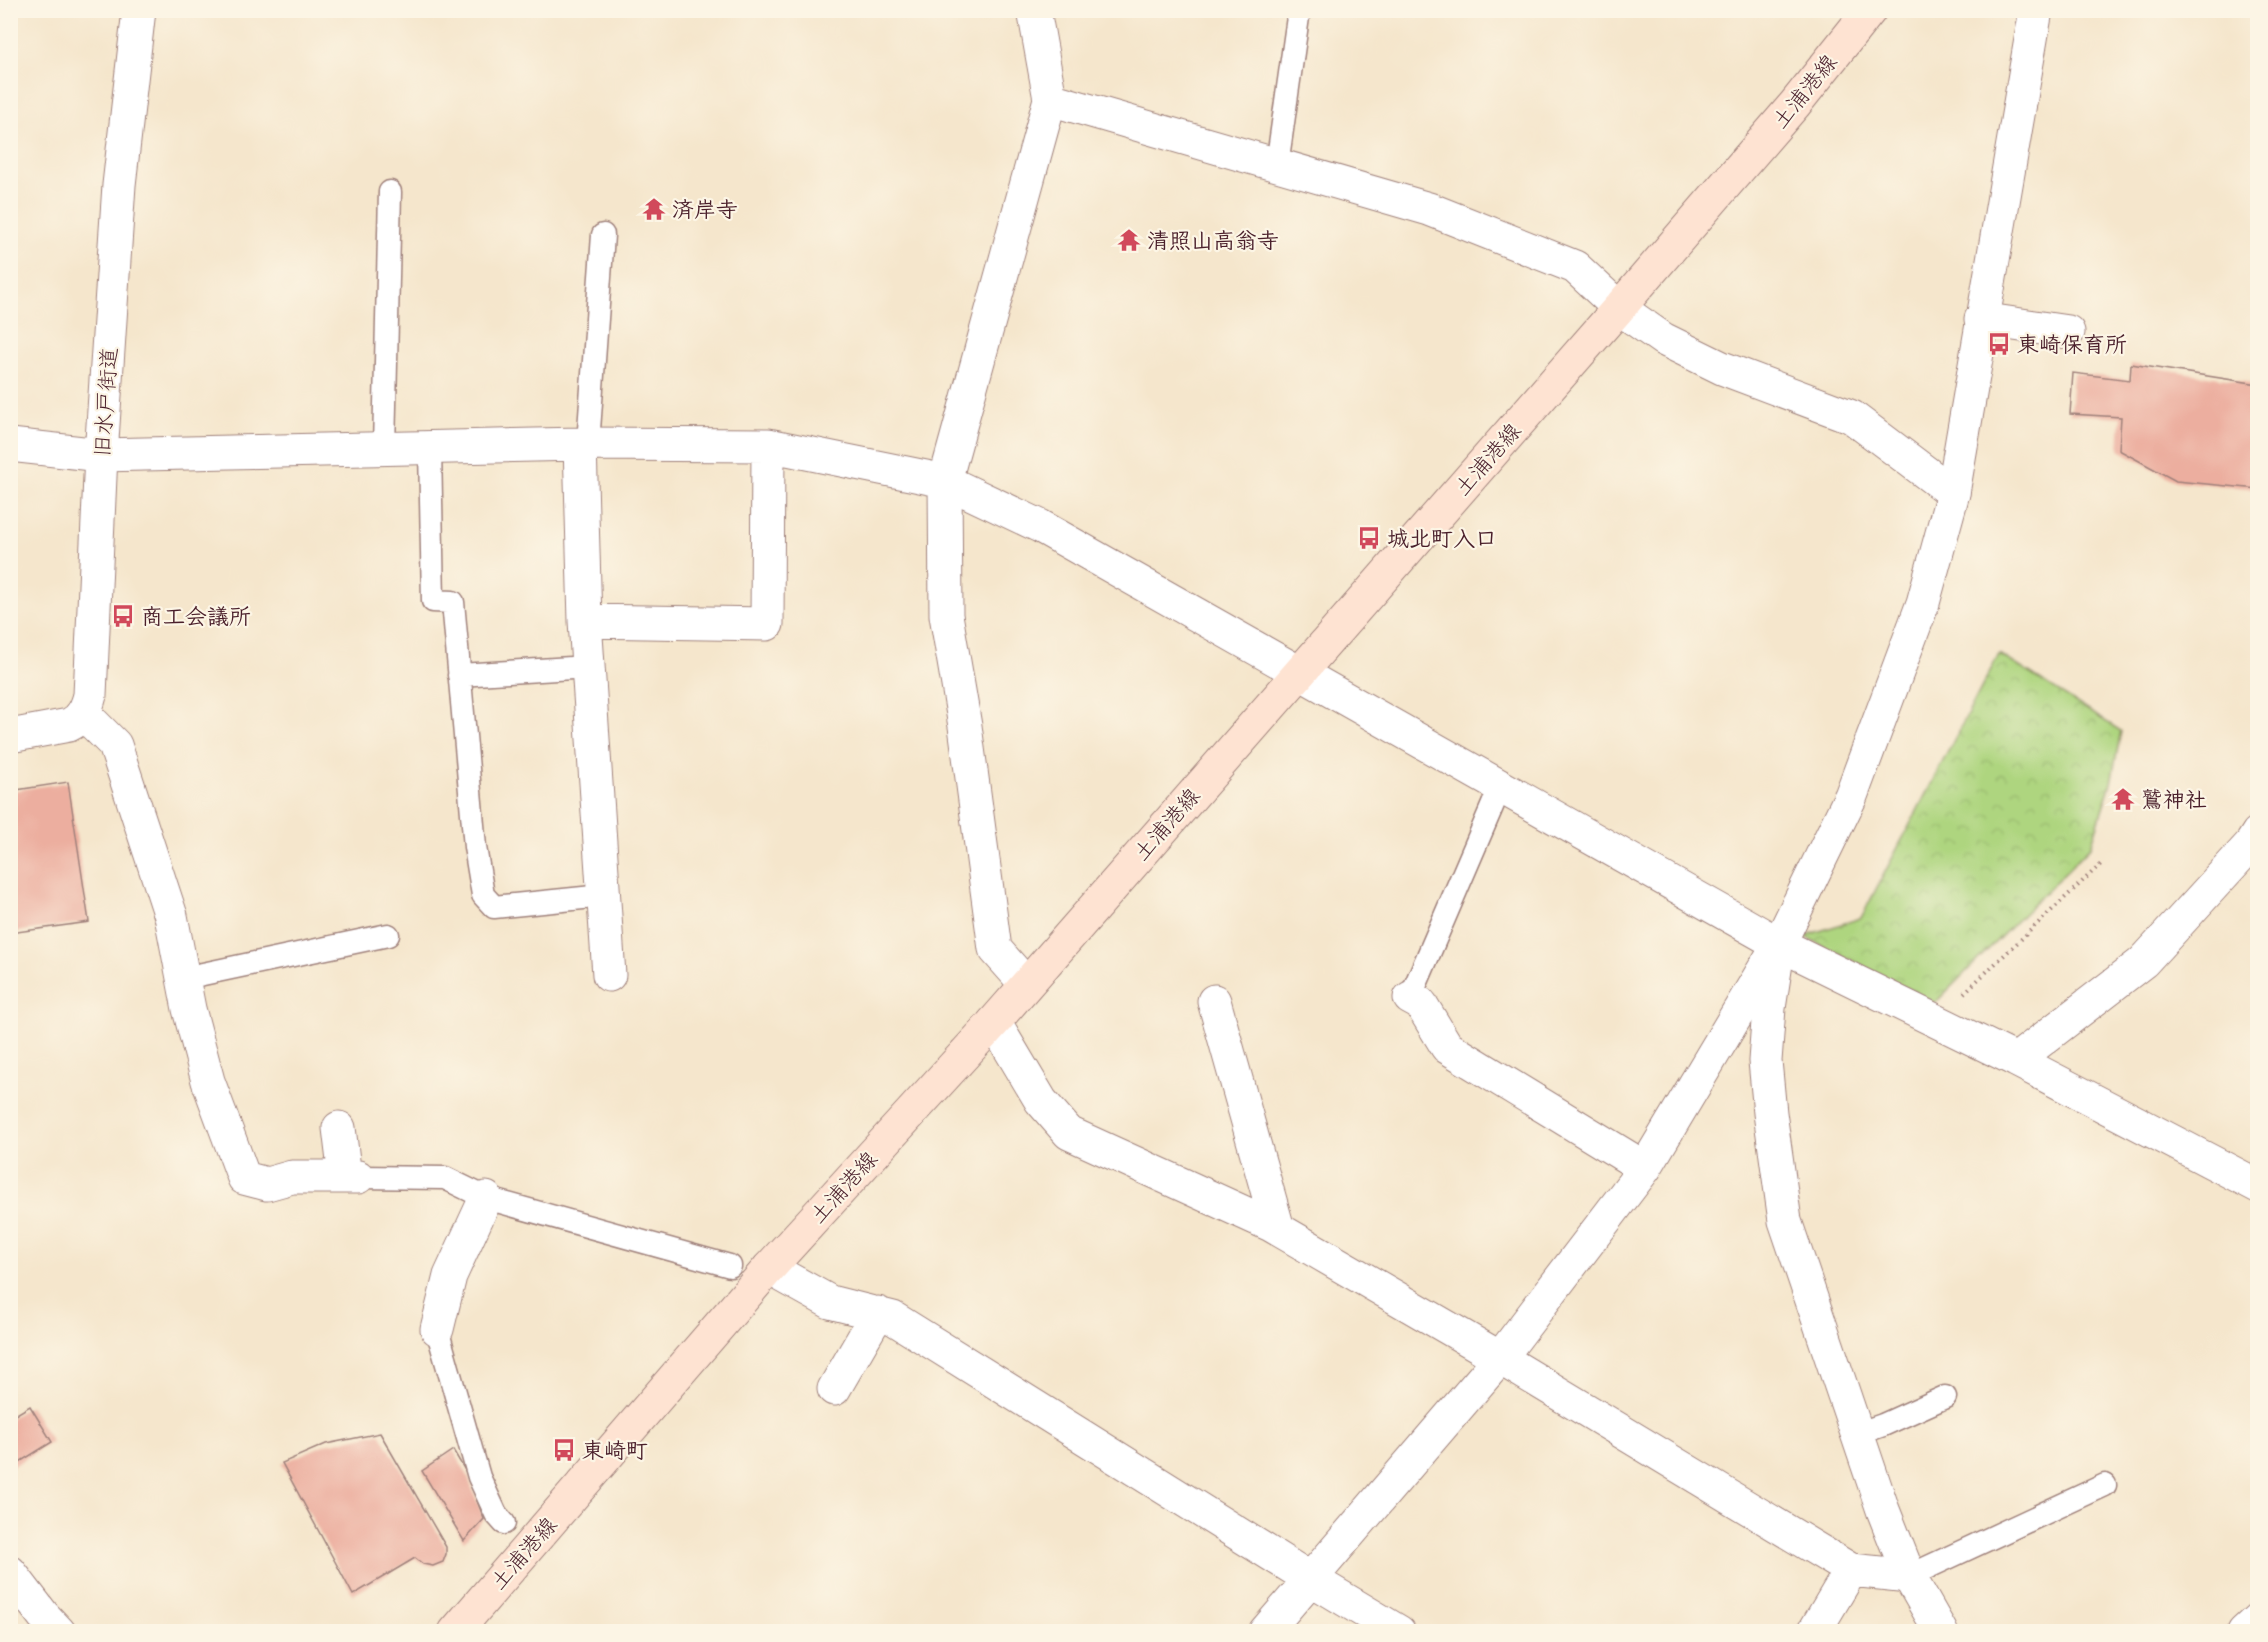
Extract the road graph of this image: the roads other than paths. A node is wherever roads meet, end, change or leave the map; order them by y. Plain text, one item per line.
1 (139, 10) edge
2 (1034, 10) edge
3 (1299, 10) edge
4 (1870, 10) edge
5 (2036, 10) edge
6 (1050, 99) junction
7 (1277, 165) junction
8 (390, 192) dead end
9 (603, 235) dead end
10 (1619, 308) junction
11 (1982, 319) junction
12 (2068, 332) dead end
13 (584, 444) junction
14 (10, 445) edge
15 (768, 445) junction
16 (384, 448) junction
17 (430, 448) junction
18 (101, 455) junction
19 (945, 481) junction
20 (1953, 493) junction
21 (585, 621) junction
22 (588, 667) junction
23 (1298, 673) junction
24 (459, 675) junction
25 (83, 713) junction
26 (10, 736) edge
27 (1500, 788) junction
28 (2258, 833) edge
29 (603, 896) junction
30 (388, 935) dead end
31 (1779, 944) junction
32 (609, 975) dead end
33 (184, 978) junction
34 (1026, 984) junction
35 (1410, 998) joint
36 (1214, 1001) dead end
37 (994, 1022) junction
38 (2016, 1060) junction
39 (339, 1128) dead end
40 (1645, 1168) junction
41 (352, 1177) junction
42 (2258, 1186) edge
43 (486, 1198) junction
44 (1278, 1229) junction
45 (730, 1266) dead end
46 (769, 1268) junction
47 (878, 1313) junction
48 (436, 1329) joint
49 (1500, 1358) junction
50 (834, 1389) dead end
51 (1945, 1397) dead end
52 (1857, 1434) junction
53 (2105, 1485) dead end
54 (504, 1523) dead end
55 (1851, 1570) junction
56 (10, 1572) edge
57 (1909, 1576) junction
58 (1309, 1578) junction
59 (2258, 1619) edge
60 (59, 1632) edge
61 (455, 1632) edge
62 (1265, 1632) edge
63 (1399, 1632) edge
64 (1814, 1632) edge
65 (1941, 1632) edge
66 (2244, 1632) edge

1 - 18 street, 旧水戸街道
2 - 6 street
3 - 7 lane
4 - 10 main road, 土浦港線
5 - 11 street
6 - 7 street
6 - 19 street
7 - 10 street
8 - 16 lane
9 - 13 lane
10 - 20 street
10 - 23 main road, 土浦港線
11 - 12 street
11 - 20 street
13 - 15 street
13 - 17 street
13 - 21 street
14 - 18 street
15 - 19 street
15 - 21 street
16 - 17 street
16 - 18 street
17 - 24 lane
18 - 25 street, 旧水戸街道
19 - 23 street
19 - 34 street
20 - 31 street
21 - 22 street
22 - 24 lane
22 - 29 street
23 - 27 street
23 - 34 main road, 土浦港線
24 - 29 lane
25 - 26 street
25 - 33 street
27 - 31 street
27 - 35 lane
28 - 38 street
29 - 32 street
30 - 33 lane
31 - 38 street
31 - 40 street
31 - 52 street
33 - 41 street
34 - 37 main road, 土浦港線
35 - 40 street
36 - 44 street
37 - 44 street
37 - 46 main road, 土浦港線
38 - 42 street
39 - 41 street
40 - 49 street
41 - 43 lane
43 - 45 lane
43 - 48 street
44 - 49 street
46 - 47 street
46 - 61 main road, 土浦港線
47 - 50 street
47 - 58 street
48 - 54 lane
49 - 55 street
49 - 58 street
51 - 52 lane
52 - 57 street
53 - 57 lane
55 - 57 street
55 - 64 street
56 - 60 street
57 - 65 street
58 - 62 street
58 - 63 street
59 - 66 street

